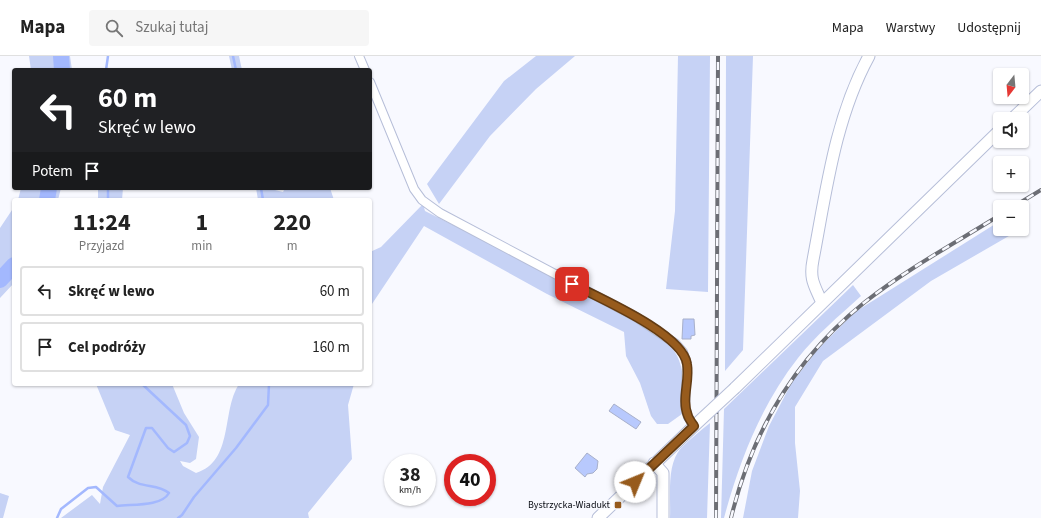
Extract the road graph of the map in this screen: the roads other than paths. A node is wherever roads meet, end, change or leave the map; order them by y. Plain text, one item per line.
1 (359, 56) edge
2 (869, 56) edge
3 (364, 68) edge
4 (372, 87) edge
5 (1041, 91) edge
6 (1019, 112) edge
7 (993, 137) edge
8 (822, 304) junction
9 (694, 426) junction
10 (654, 463) junction
11 (598, 518) edge
12 (663, 518) edge

1 - 3 street
2 - 8 street
4 - 9 street
5 - 6 street
7 - 8 street
8 - 9 street, bridge
9 - 10 street
10 - 11 street
10 - 12 street

